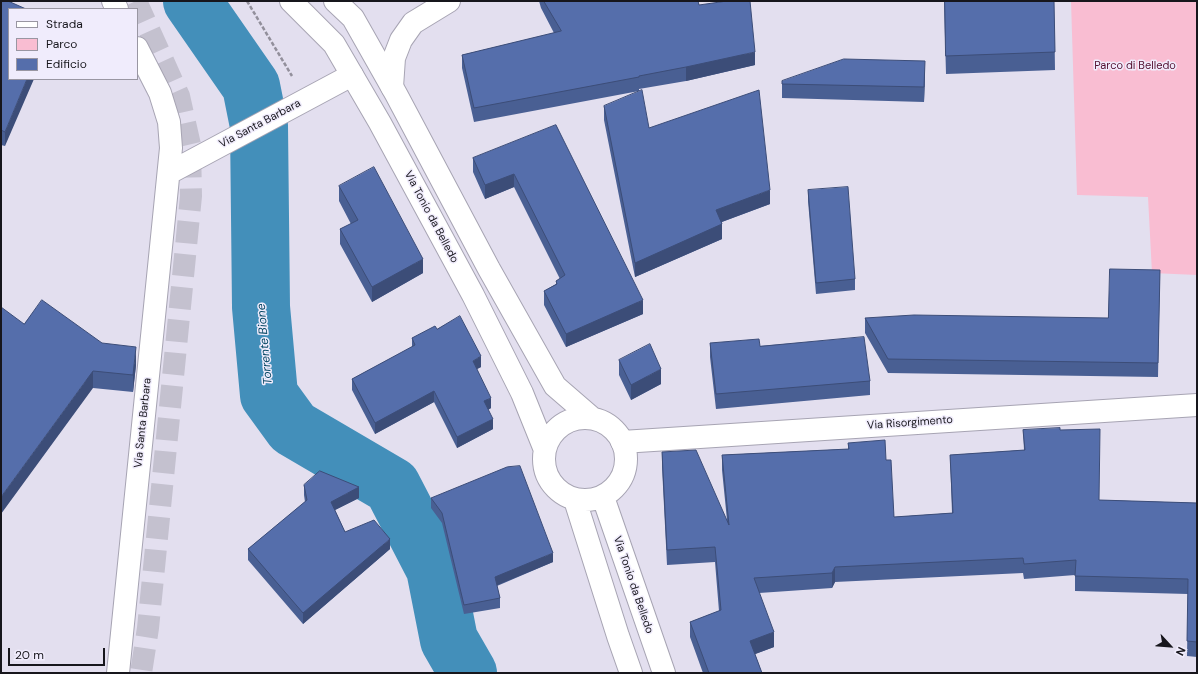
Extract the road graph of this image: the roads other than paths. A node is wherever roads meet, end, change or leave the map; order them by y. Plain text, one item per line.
1 (290, 1) edge
2 (335, 1) edge
3 (449, 1) edge
4 (138, 50) edge
5 (352, 75) junction
6 (392, 87) junction
7 (168, 173) junction
8 (1197, 405) edge
9 (592, 418) junction
10 (622, 442) junction
11 (545, 450) junction
12 (602, 497) junction
13 (575, 500) junction
14 (118, 673) edge
15 (631, 673) edge
16 (664, 673) edge

1 - 5 main road, Via Tonio da Belledo
2 - 6 main road
3 - 6 main road
4 - 7 main road, Via Santa Barbara
5 - 7 main road, Via Santa Barbara
5 - 11 main road, Via Tonio da Belledo
6 - 9 main road
7 - 14 main road, Via Santa Barbara
8 - 10 main road, Via Risorgimento
9 - 10 main road
9 - 11 main road
10 - 12 main road
11 - 13 main road
12 - 13 main road
12 - 16 main road, Via Tonio da Belledo
13 - 15 main road

